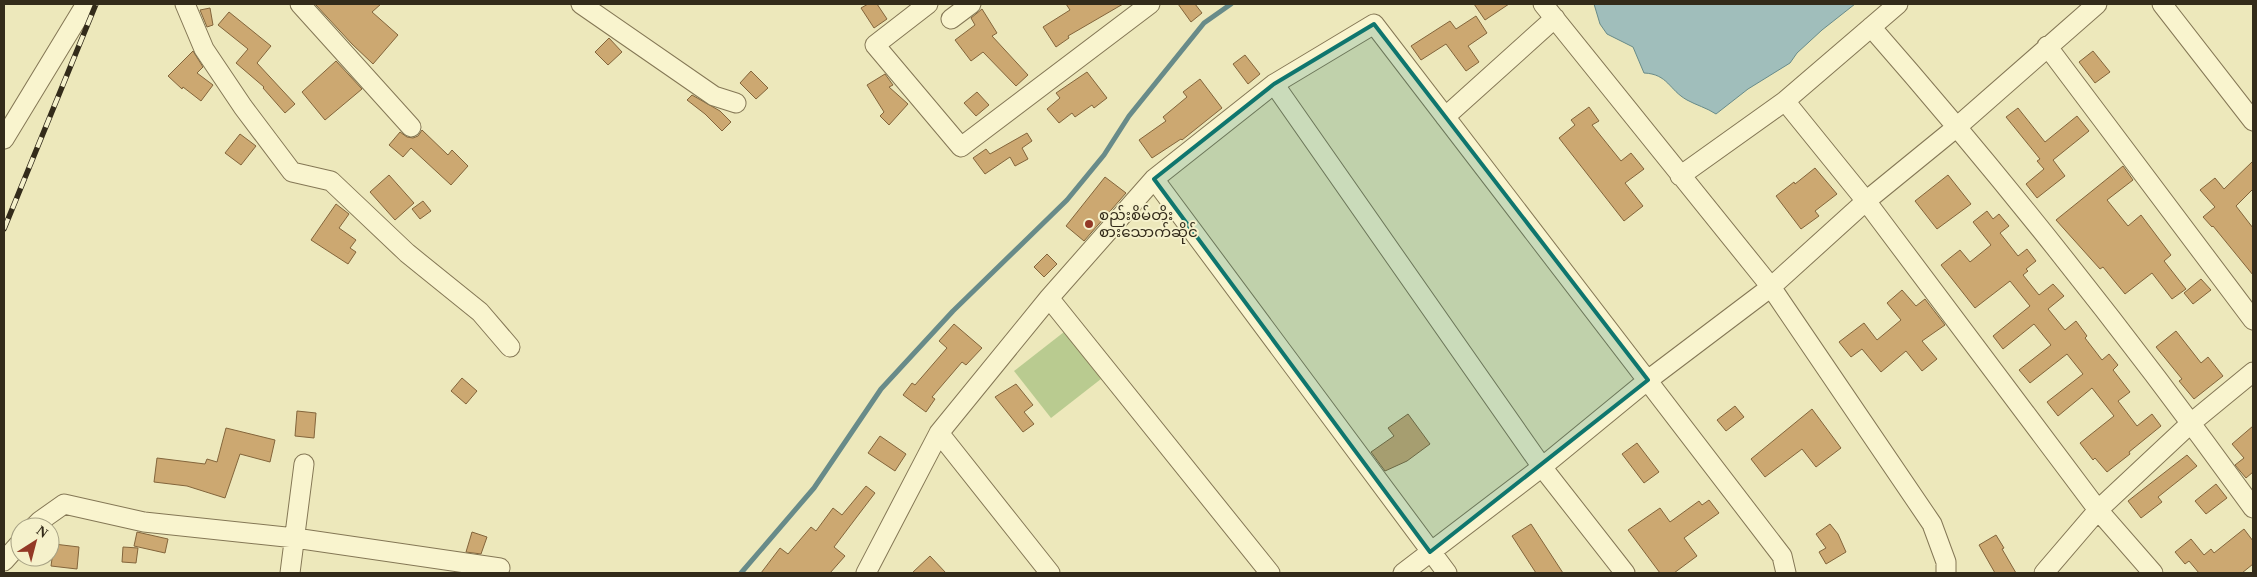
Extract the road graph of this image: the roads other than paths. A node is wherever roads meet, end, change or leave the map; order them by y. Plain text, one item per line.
1 (86, 4) edge
2 (185, 4) edge
3 (300, 4) edge
4 (581, 4) edge
5 (928, 4) edge
6 (971, 4) edge
7 (1150, 4) edge
8 (1898, 4) edge
9 (2097, 4) edge
10 (2162, 4) edge
11 (1549, 11) edge
12 (950, 20) dead end
13 (1871, 27) junction
14 (2047, 46) junction
15 (1274, 84) junction
16 (1785, 101) junction
17 (736, 103) dead end
18 (1445, 117) junction
19 (2253, 121) edge
20 (1958, 126) junction
21 (411, 127) dead end
22 (4, 139) edge
23 (1680, 176) junction
24 (1154, 180) junction
25 (1866, 201) junction
26 (1771, 287) junction
27 (1049, 298) junction
28 (2253, 320) edge
29 (510, 347) dead end
30 (2253, 372) edge
31 (1648, 380) junction
32 (2191, 423) junction
33 (939, 433) junction
34 (304, 464) dead end
35 (1542, 467) junction
36 (2253, 508) edge
37 (2098, 510) junction
38 (46, 517) edge
39 (295, 538) junction
40 (1430, 552) junction
41 (500, 568) dead end
42 (290, 573) edge
43 (866, 573) edge
44 (1050, 573) edge
45 (1270, 573) edge
46 (1403, 573) edge
47 (1447, 573) edge
48 (1625, 573) edge
49 (1786, 573) edge
50 (1946, 573) edge
51 (2044, 573) edge
52 (2152, 573) edge

1 - 22 street
2 - 29 street
3 - 21 street
4 - 17 street
5 - 7 street
6 - 12 street
8 - 13 street
9 - 14 street
10 - 19 street
11 - 18 street
11 - 23 street
13 - 16 street
13 - 20 street
14 - 20 street
14 - 28 street
15 - 18 street
15 - 24 street
15 - 35 street
16 - 23 street
16 - 25 street
18 - 31 street
20 - 25 street
20 - 32 street
23 - 26 street
24 - 27 street
24 - 40 street
25 - 26 street
25 - 37 street
26 - 31 street
26 - 50 street
27 - 33 street
27 - 45 street
30 - 32 street
31 - 35 street
31 - 49 street
32 - 36 street
32 - 37 street
33 - 43 street
33 - 44 street
34 - 39 street
35 - 40 street
35 - 48 street
37 - 51 street
37 - 52 street
38 - 39 street
39 - 41 street
39 - 42 street
40 - 46 street
40 - 47 street

